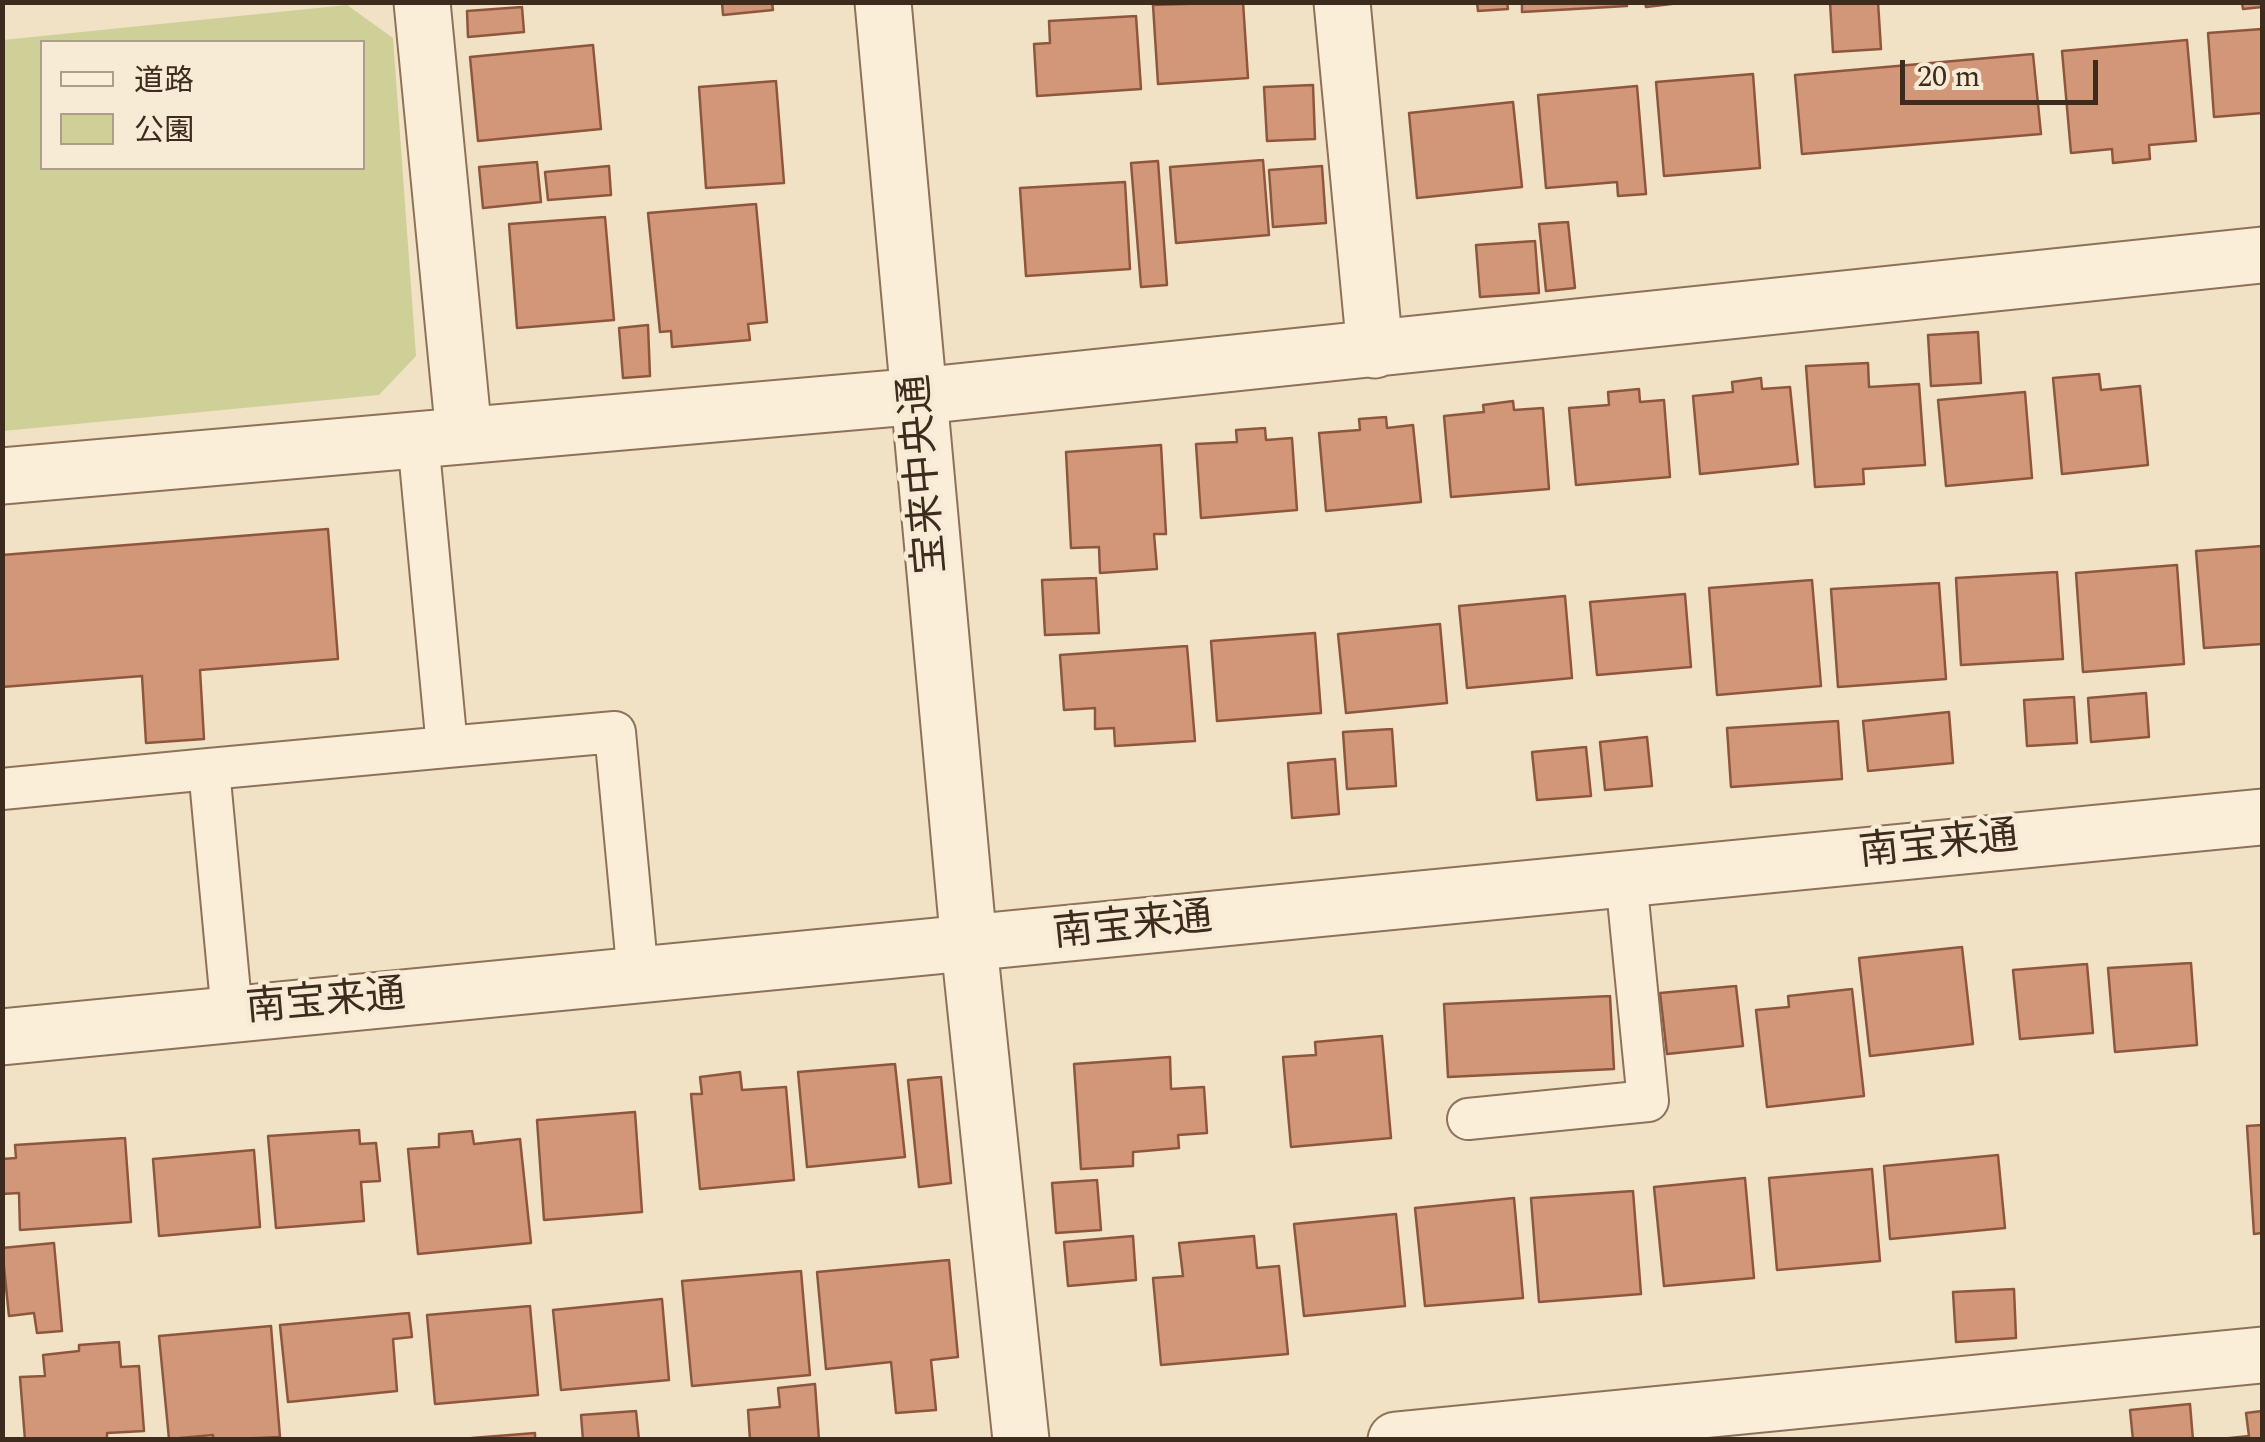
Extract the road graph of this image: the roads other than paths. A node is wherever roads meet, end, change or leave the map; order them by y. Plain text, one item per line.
1 (422, 2) edge
2 (883, 2) edge
3 (1342, 2) edge
4 (2262, 255) edge
5 (1375, 350) junction
6 (920, 396) junction
7 (441, 438) junction
8 (2, 476) edge
9 (446, 747) junction
10 (209, 769) junction
11 (2, 788) edge
12 (2262, 817) edge
13 (1626, 879) junction
14 (969, 945) junction
15 (638, 976) junction
16 (232, 1014) junction
17 (2, 1036) edge
18 (1468, 1118) dead end
19 (2262, 1355) edge
20 (1021, 1440) edge
21 (1396, 1440) edge

1 - 7 street
2 - 6 street, 宝来中央通
3 - 5 street
4 - 5 street
5 - 6 street
6 - 7 street
6 - 14 street, 宝来中央通
7 - 8 street
7 - 9 lane
9 - 10 lane
9 - 15 lane
10 - 11 lane
10 - 16 lane
12 - 13 street, 南宝来通
13 - 14 street, 南宝来通
13 - 18 lane
14 - 15 street, 南宝来通
14 - 20 street, 宝来中央通
15 - 16 street, 南宝来通
16 - 17 street, 南宝来通
19 - 21 street

